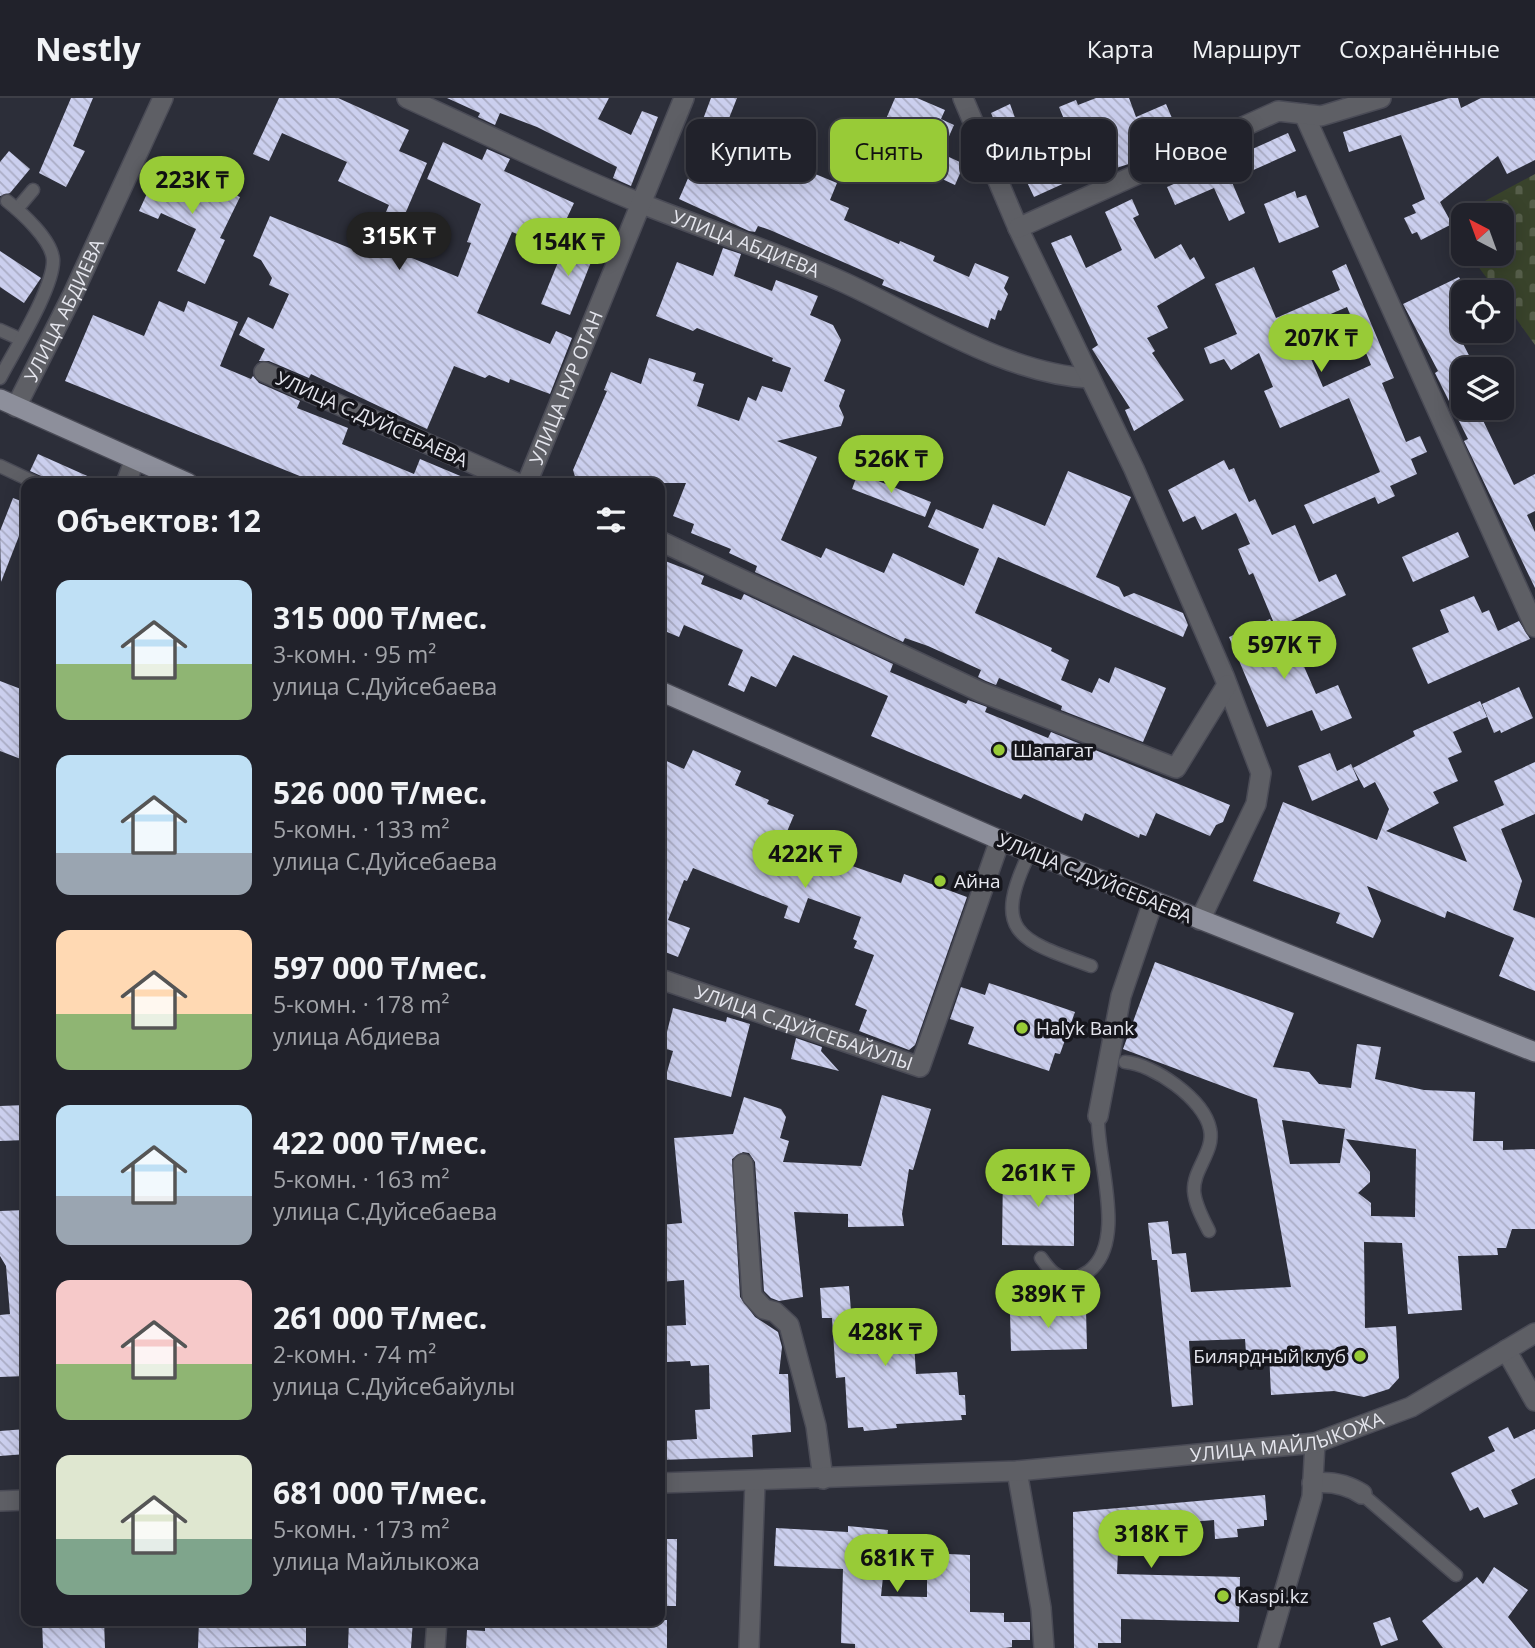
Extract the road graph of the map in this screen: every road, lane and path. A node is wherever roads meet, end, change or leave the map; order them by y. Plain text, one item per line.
1 (163, 98) edge
2 (407, 98) edge
3 (684, 98) edge
4 (963, 98) edge
5 (1381, 98) edge
6 (1304, 114) junction
7 (33, 190) dead end
8 (7, 201) dead end
9 (639, 203) junction
10 (17, 209) junction
11 (1018, 228) junction
12 (0, 330) edge
13 (20, 339) junction
14 (264, 372) dead end
15 (0, 378) edge
16 (1089, 378) junction
17 (5, 404) edge
18 (135, 459) junction
19 (0, 467) edge
20 (25, 478) edge
21 (128, 478) edge
22 (177, 478) edge
23 (506, 478) edge
24 (529, 478) edge
25 (665, 543) edge
26 (1535, 627) edge
27 (1227, 685) junction
28 (665, 693) edge
29 (1000, 840) junction
30 (1030, 852) junction
31 (1153, 902) junction
32 (1200, 920) junction
33 (1091, 966) dead end
34 (665, 981) edge
35 (1535, 1052) edge
36 (1117, 1058) junction
37 (1098, 1116) joint
38 (743, 1164) dead end
39 (1209, 1231) dead end
40 (1041, 1258) dead end
41 (1535, 1333) edge
42 (1506, 1350) junction
43 (1535, 1401) edge
44 (1315, 1443) junction
45 (1017, 1471) junction
46 (823, 1479) junction
47 (755, 1482) junction
48 (665, 1483) edge
49 (1312, 1483) junction
50 (1363, 1494) joint
51 (21, 1500) edge
52 (0, 1501) edge
53 (1457, 1575) dead end
54 (437, 1626) edge
55 (435, 1648) edge
56 (749, 1648) edge
57 (1044, 1648) edge
58 (1268, 1648) edge

1 - 17 street, УЛИЦА АБДИЕВА
2 - 9 street, УЛИЦА АБДИЕВА
3 - 9 street, УЛИЦА НУР ОТАН
4 - 11 street
5 - 6 street
6 - 11 street
6 - 26 street
7 - 10 lane
8 - 10 lane
9 - 16 street, УЛИЦА АБДИЕВА
9 - 24 street, УЛИЦА НУР ОТАН
10 - 13 lane
11 - 16 street
12 - 13 lane
13 - 15 lane
14 - 23 street, УЛИЦА С.ДУЙСЕБАЕВА
16 - 27 street
17 - 18 main road
18 - 21 street
18 - 22 main road
19 - 20 lane
25 - 27 street
27 - 32 street
28 - 29 main road, УЛИЦА С.ДУЙСЕБАЕВА
29 - 30 main road, УЛИЦА С.ДУЙСЕБАЕВА
29 - 34 street, УЛИЦА С.ДУЙСЕБАЙУЛЫ
30 - 31 main road, УЛИЦА С.ДУЙСЕБАЕВА
30 - 33 lane
31 - 32 main road, УЛИЦА С.ДУЙСЕБАЕВА
31 - 36 street
32 - 35 main road, УЛИЦА С.ДУЙСЕБАЕВА
36 - 37 street
36 - 39 lane
37 - 40 lane
38 - 46 street
41 - 42 street, УЛИЦА МАЙЛЫКОЖА
42 - 43 street
42 - 44 street, УЛИЦА МАЙЛЫКОЖА
44 - 45 street, УЛИЦА МАЙЛЫКОЖА
44 - 49 street
45 - 46 street, УЛИЦА МАЙЛЫКОЖА
45 - 57 street
46 - 47 street, УЛИЦА МАЙЛЫКОЖА
47 - 48 street, УЛИЦА МАЙЛЫКОЖА
47 - 56 street
49 - 50 street
49 - 58 street
50 - 53 lane
51 - 52 street
54 - 55 street

